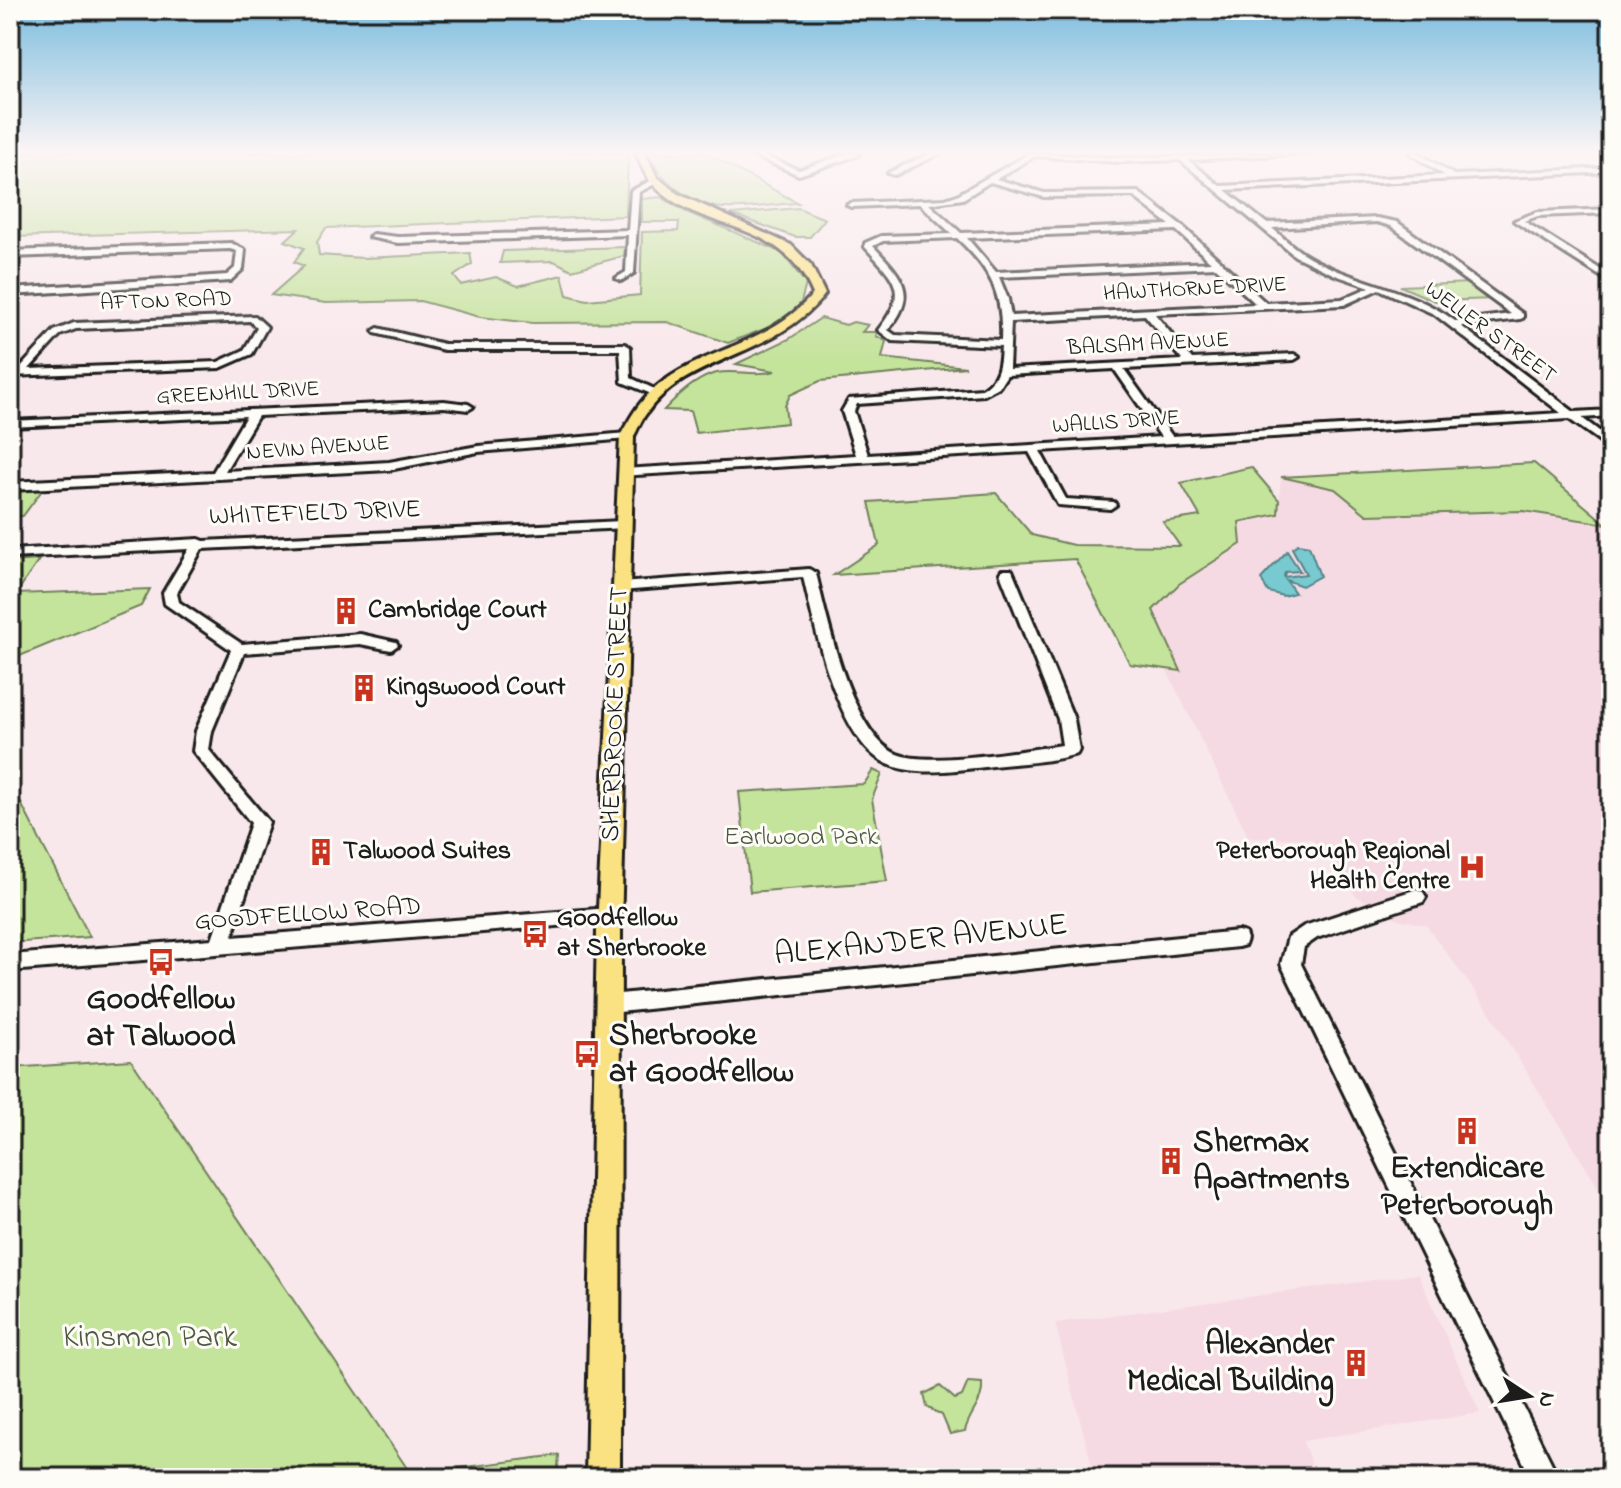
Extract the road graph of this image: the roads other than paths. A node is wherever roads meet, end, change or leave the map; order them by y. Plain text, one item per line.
1 (633, 222) edge
2 (732, 222) edge
3 (944, 222) edge
4 (1172, 222) edge
5 (1261, 222) edge
6 (1331, 222) edge
7 (1387, 222) edge
8 (1520, 222) edge
9 (1265, 226) junction
10 (1178, 227) junction
11 (633, 232) junction
12 (959, 236) junction
13 (373, 237) dead end
14 (10, 254) edge
15 (1217, 264) junction
16 (1611, 264) edge
17 (1588, 266) junction
18 (998, 274) junction
19 (621, 278) dead end
20 (1611, 280) edge
21 (1379, 286) junction
22 (10, 292) edge
23 (1264, 306) junction
24 (1148, 312) junction
25 (1008, 319) junction
26 (1453, 324) junction
27 (378, 331) dead end
28 (1007, 343) junction
29 (1294, 357) dead end
30 (1189, 362) junction
31 (1117, 367) junction
32 (15, 372) edge
33 (1005, 372) junction
34 (658, 393) junction
35 (468, 407) dead end
36 (254, 413) junction
37 (1611, 413) edge
38 (1571, 415) junction
39 (10, 424) edge
40 (627, 436) junction
41 (1169, 440) junction
42 (1611, 446) edge
43 (1033, 448) junction
44 (863, 458) junction
45 (623, 473) junction
46 (217, 475) junction
47 (10, 486) edge
48 (1110, 505) dead end
49 (622, 525) junction
50 (199, 543) junction
51 (10, 554) edge
52 (1007, 573) dead end
53 (620, 587) junction
54 (391, 645) dead end
55 (239, 649) junction
56 (1417, 897) dead end
57 (610, 916) junction
58 (1238, 939) dead end
59 (219, 948) junction
60 (10, 963) edge
61 (610, 1004) junction
62 (603, 1478) edge
63 (1545, 1478) edge

1 - 11 street
2 - 34 main road, SHERBROOKE STREET
3 - 12 street
4 - 10 street
5 - 9 street, WELLER STREET
6 - 9 street
7 - 26 street
8 - 17 street
9 - 21 street, WELLER STREET
10 - 12 street
10 - 15 street
11 - 13 street
11 - 19 street
12 - 18 street
12 - 28 street
14 - 22 street
15 - 18 street
15 - 23 street
16 - 17 street
17 - 20 street
18 - 25 street
21 - 23 street, HAWTHORNE DRIVE
21 - 26 street, WELLER STREET
23 - 24 street, HAWTHORNE DRIVE
24 - 25 street, HAWTHORNE DRIVE
24 - 30 street
25 - 28 street
26 - 38 street, WELLER STREET
27 - 34 street
28 - 33 street
29 - 30 street, BALSAM AVENUE
30 - 31 street, BALSAM AVENUE
31 - 33 street, BALSAM AVENUE
31 - 41 street
32 - 32 street, AFTON ROAD
33 - 44 street
34 - 40 main road, SHERBROOKE STREET
35 - 36 street, GREENHILL DRIVE
36 - 39 street, GREENHILL DRIVE
36 - 46 street
37 - 38 street, WALLIS DRIVE
38 - 41 street, WALLIS DRIVE
38 - 42 street, WELLER STREET
40 - 45 main road, SHERBROOKE STREET
40 - 46 street, NEVIN AVENUE
41 - 43 street, WALLIS DRIVE
43 - 44 street, WALLIS DRIVE
43 - 48 street
44 - 45 street, WALLIS DRIVE
45 - 49 main road, SHERBROOKE STREET
46 - 47 street, NEVIN AVENUE
49 - 50 street, WHITEFIELD DRIVE
49 - 53 main road, SHERBROOKE STREET
50 - 51 street, WHITEFIELD DRIVE
50 - 55 street
52 - 53 street
53 - 57 main road, SHERBROOKE STREET
54 - 55 street
55 - 59 street
56 - 63 street
57 - 59 street, GOODFELLOW ROAD
57 - 61 main road, SHERBROOKE STREET
58 - 61 street, ALEXANDER AVENUE
59 - 60 street, GOODFELLOW ROAD
61 - 62 main road, SHERBROOKE STREET

